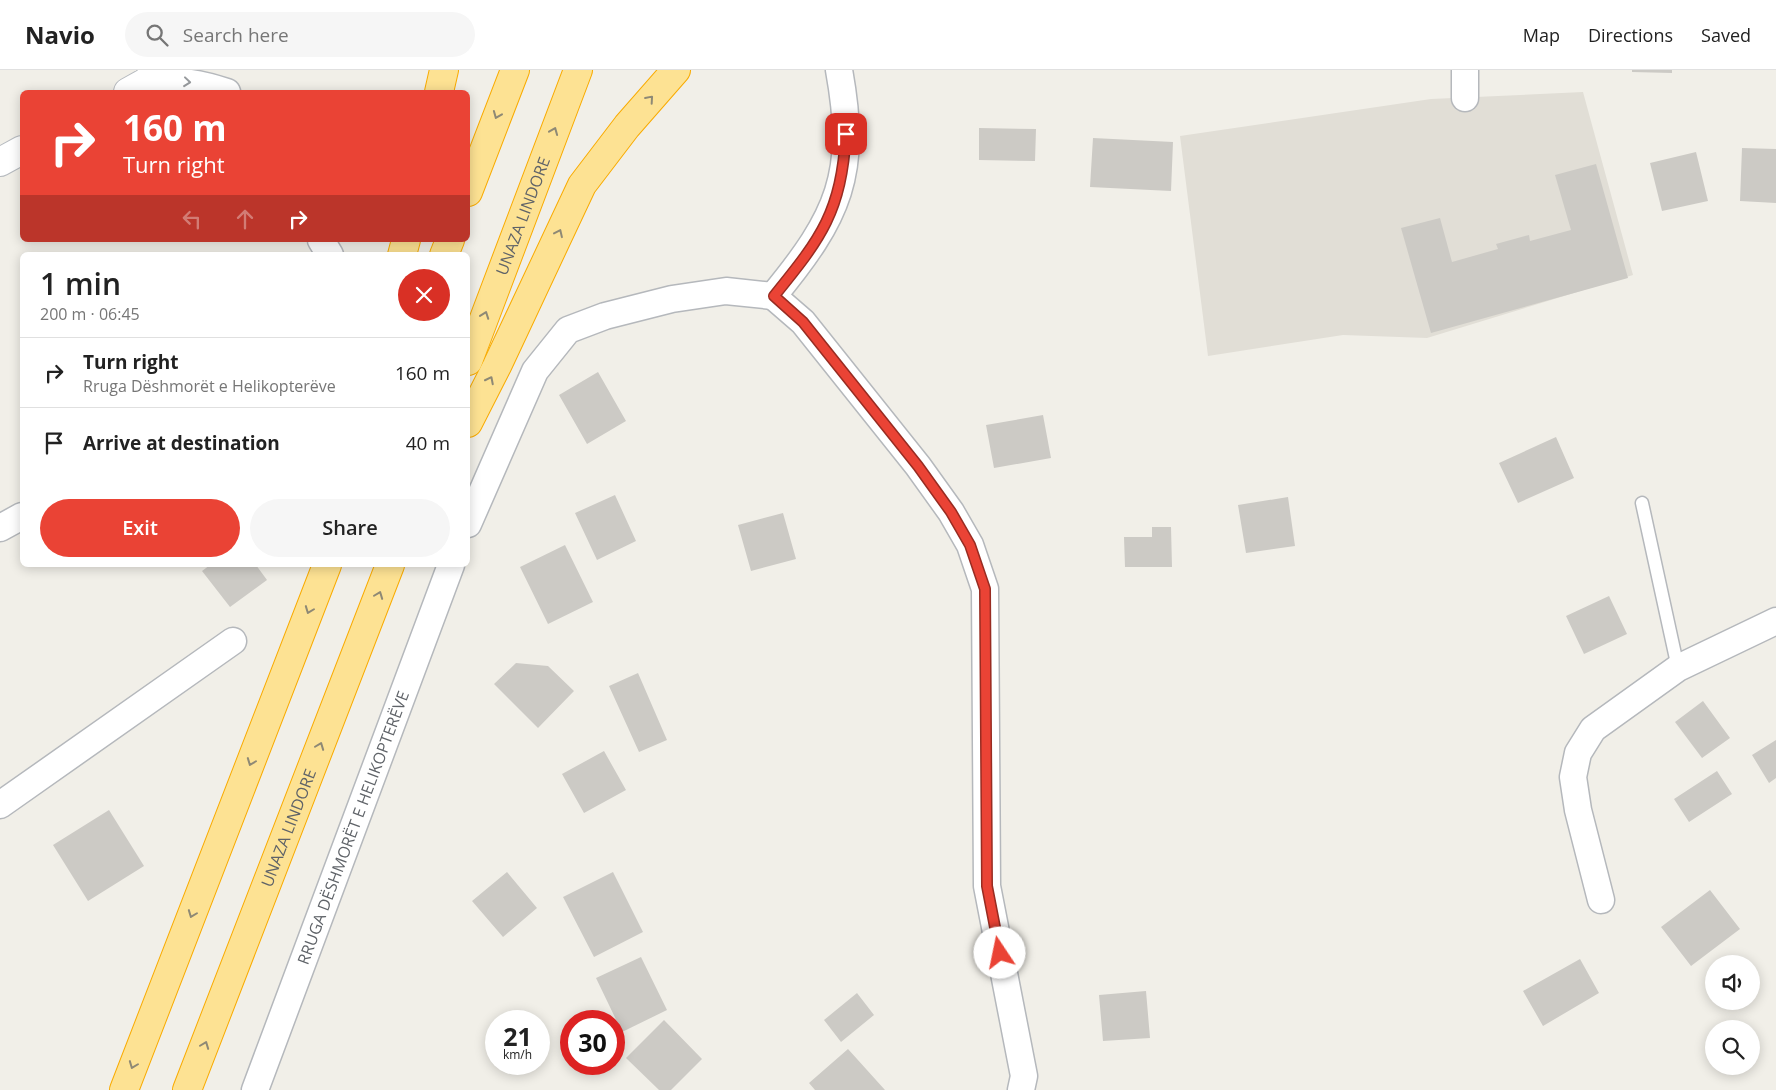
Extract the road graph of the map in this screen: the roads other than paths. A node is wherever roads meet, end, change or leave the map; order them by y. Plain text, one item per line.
1 (216, 70) edge
2 (444, 70) edge
3 (515, 70) edge
4 (578, 70) edge
5 (676, 70) edge
6 (1465, 70) edge
7 (837, 77) edge
8 (144, 82) edge
9 (221, 90) edge
10 (226, 90) edge
11 (439, 90) edge
12 (1465, 98) dead end
13 (20, 151) edge
14 (0, 162) edge
15 (470, 187) edge
16 (774, 296) junction
17 (470, 356) edge
18 (470, 419) edge
19 (1642, 503) dead end
20 (20, 517) edge
21 (470, 519) edge
22 (0, 528) edge
23 (326, 567) edge
24 (389, 567) edge
25 (450, 567) edge
26 (1776, 621) edge
27 (232, 640) dead end
28 (1678, 668) junction
29 (0, 805) edge
30 (1601, 900) dead end
31 (124, 1090) edge
32 (187, 1090) edge
33 (255, 1090) edge
34 (1021, 1090) edge

1 - 10 street
2 - 11 highway
3 -> 15 highway
17 -> 4 highway, UNAZA LINDORE
18 -> 5 highway
6 - 12 street
7 - 16 street
8 -> 9 street
13 - 14 main road
16 - 21 street
16 - 34 street
19 - 28 lane
20 - 22 street
23 -> 31 highway
32 -> 24 highway, UNAZA LINDORE
25 - 33 street, RRUGA DËSHMORËT E HELIKOPTERËVE
26 - 28 street
27 - 29 street
28 - 30 street

